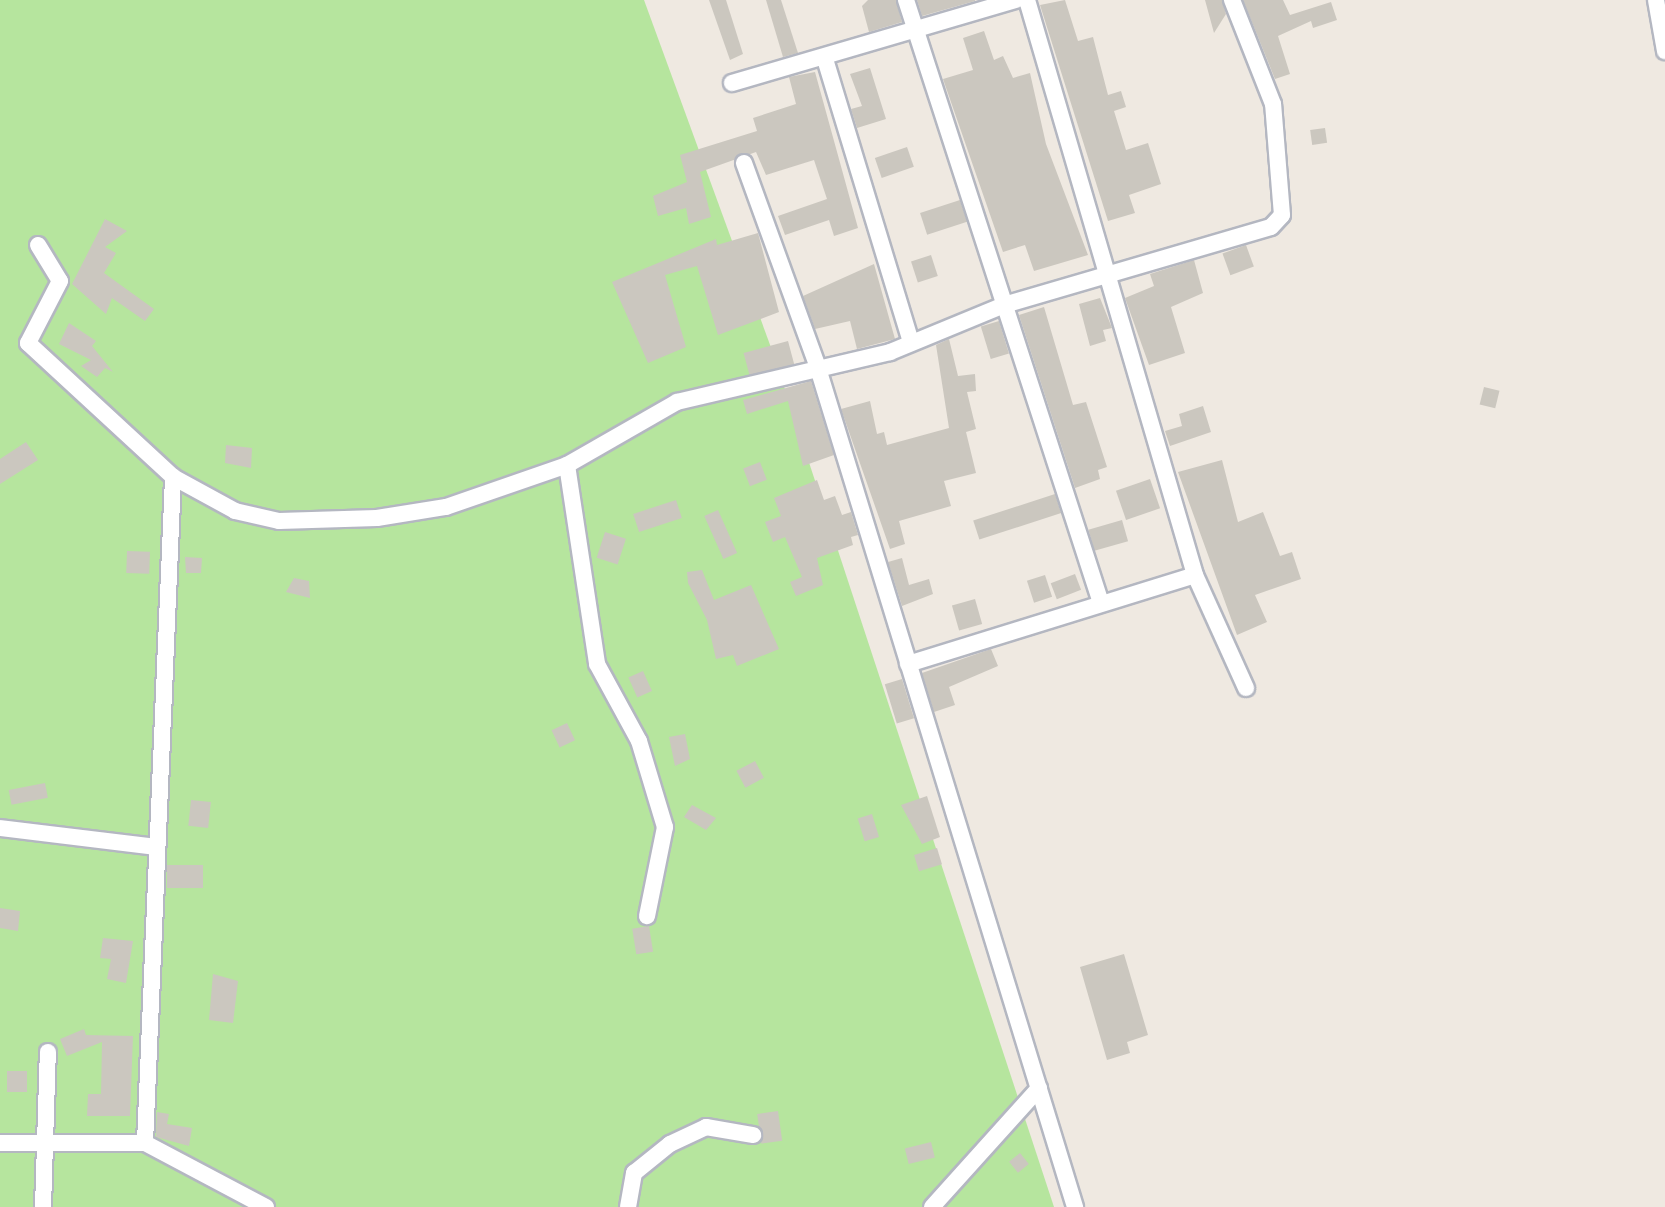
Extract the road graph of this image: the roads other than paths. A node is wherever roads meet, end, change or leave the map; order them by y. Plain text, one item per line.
1 (906, 0) edge
2 (1016, 0) edge
3 (1027, 0) edge
4 (1232, 0) edge
5 (1656, 0) edge
6 (916, 31) junction
7 (1665, 51) edge
8 (825, 59) junction
9 (732, 83) dead end
10 (744, 163) dead end
11 (38, 246) dead end
12 (1103, 278) junction
13 (1004, 305) junction
14 (911, 342) junction
15 (817, 365) junction
16 (567, 465) junction
17 (173, 477) junction
18 (1195, 575) junction
19 (1100, 600) junction
20 (908, 664) junction
21 (1245, 688) dead end
22 (0, 828) edge
23 (157, 847) junction
24 (647, 916) dead end
25 (48, 1052) dead end
26 (1038, 1088) junction
27 (753, 1135) dead end
28 (45, 1142) junction
29 (0, 1143) edge
30 (145, 1143) junction
31 (43, 1207) edge
32 (266, 1207) edge
33 (628, 1207) edge
34 (932, 1207) edge
35 (1075, 1207) edge

1 - 6 street
2 - 6 street
3 - 12 street
4 - 12 street
5 - 7 street
6 - 8 street
6 - 13 street
8 - 9 street
8 - 14 street
10 - 15 street
11 - 17 street
12 - 13 street
12 - 18 street
13 - 14 street
13 - 19 street
14 - 15 street
15 - 16 street
15 - 20 street
16 - 17 street
16 - 24 street
17 - 23 street
18 - 19 street
18 - 21 street
19 - 20 street
20 - 26 street
22 - 23 street
23 - 30 street
25 - 28 street
26 - 34 street
26 - 35 street
27 - 33 street
28 - 29 street
28 - 30 street
28 - 31 street
30 - 32 street

